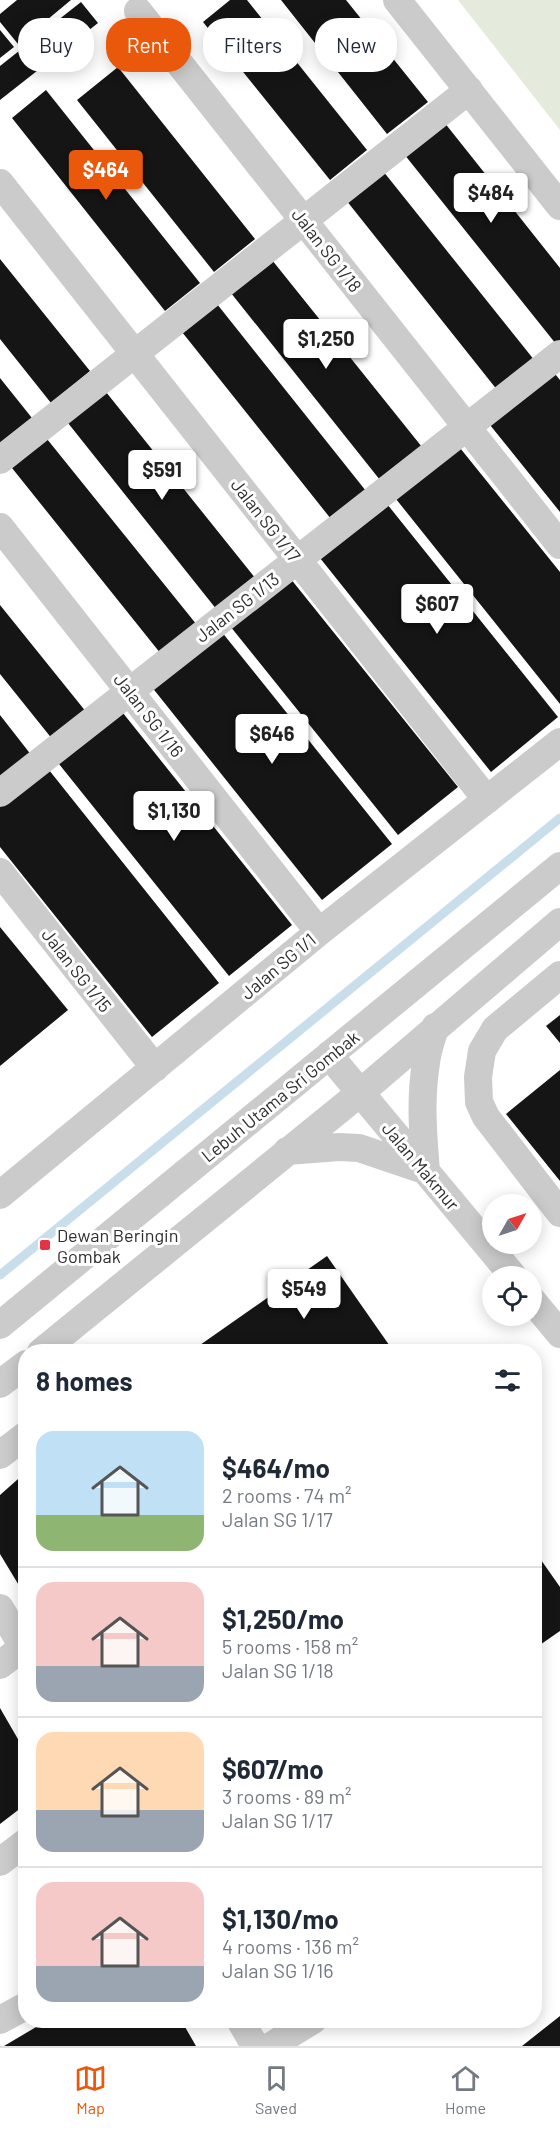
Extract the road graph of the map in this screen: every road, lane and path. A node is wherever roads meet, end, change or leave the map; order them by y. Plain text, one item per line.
1 (397, 0) edge
2 (138, 11) dead end
3 (469, 90) junction
4 (0, 183) edge
5 (560, 206) edge
6 (304, 221) junction
7 (135, 354) junction
8 (560, 354) edge
9 (466, 427) junction
10 (0, 460) edge
11 (0, 526) edge
12 (560, 545) edge
13 (297, 560) junction
14 (130, 691) junction
15 (560, 742) edge
16 (0, 793) edge
17 (487, 800) junction
18 (560, 866) edge
19 (0, 872) edge
20 (560, 921) edge
21 (319, 932) junction
22 (560, 975) edge
23 (435, 1027) junction
24 (329, 1055) junction
25 (155, 1068) junction
26 (360, 1093) junction
27 (287, 1151) junction
28 (426, 1171) junction
29 (0, 1195) edge
30 (560, 1213) edge
31 (505, 1266) edge
32 (542, 1312) edge
33 (0, 1325) edge
34 (560, 1334) edge
35 (51, 1344) edge
36 (18, 1370) edge
37 (0, 1384) edge
38 (18, 1441) edge
39 (0, 1455) edge
40 (0, 1608) edge
41 (18, 1640) edge
42 (18, 1654) edge
43 (0, 1665) edge
44 (18, 1848) edge
45 (0, 1862) edge
46 (18, 2010) edge
47 (0, 2020) edge
48 (245, 2028) edge
49 (301, 2028) edge
50 (255, 2046) edge
51 (271, 2046) edge

1 - 3 street
2 - 6 street, Jalan SG 1/18
3 - 5 street
3 - 6 street
4 - 7 street, Jalan SG 1/17
6 - 7 street
6 - 9 street, Jalan SG 1/18
7 - 10 street
7 - 13 street, Jalan SG 1/17
8 - 9 street, Jalan SG 1/13
9 - 12 street, Jalan SG 1/18
9 - 13 street, Jalan SG 1/13
11 - 14 street, Jalan SG 1/16
13 - 14 street, Jalan SG 1/13
13 - 17 street, Jalan SG 1/17
14 - 16 street, Jalan SG 1/13
14 - 21 street, Jalan SG 1/16
15 - 17 street, Jalan SG 1/1
17 - 21 street, Jalan SG 1/1
18 - 24 street, Lebuh Utama Sri Gombak
19 - 25 street, Jalan SG 1/15
20 - 23 street
21 - 25 street, Jalan SG 1/1
22 - 30 street
23 - 26 street
23 - 28 street
24 - 26 street, Jalan Makmur
24 - 33 street, Lebuh Utama Sri Gombak
25 - 29 street, Jalan SG 1/1
26 - 27 street
26 - 28 street, Jalan Makmur
27 - 28 street
27 - 35 street
28 - 31 street, Jalan Makmur
32 - 34 street
36 - 37 street
38 - 39 street
40 - 41 street
42 - 43 street
44 - 45 street
46 - 47 street
48 - 50 street
49 - 51 street

